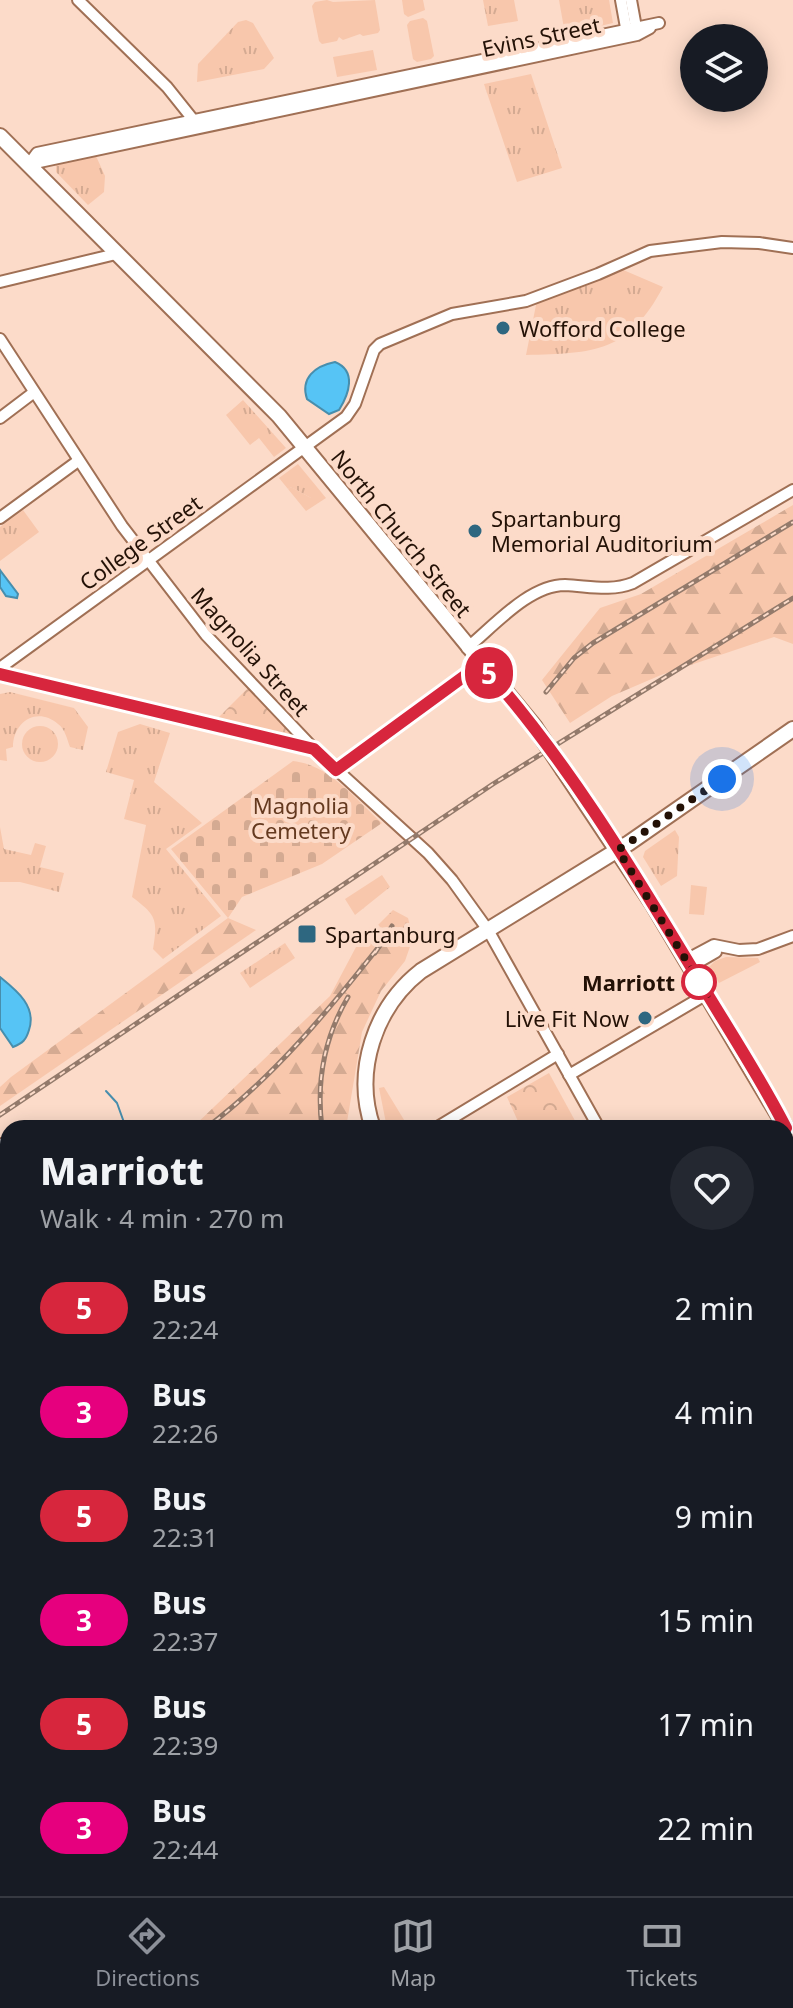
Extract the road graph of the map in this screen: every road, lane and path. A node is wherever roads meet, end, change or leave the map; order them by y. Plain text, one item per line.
1 (78, 0) edge
2 (621, 0) edge
3 (631, 0) edge
4 (632, 32) junction
5 (195, 123) junction
6 (0, 136) edge
7 (29, 164) junction
8 (793, 248) edge
9 (116, 254) junction
10 (0, 282) edge
11 (0, 339) edge
12 (33, 393) junction
13 (0, 418) edge
14 (304, 447) junction
15 (78, 461) junction
16 (793, 490) edge
17 (0, 518) edge
18 (148, 561) junction
19 (467, 648) junction
20 (481, 664) junction
21 (0, 671) edge
22 (793, 729) edge
23 (314, 749) junction
24 (336, 770) junction
25 (618, 850) junction
26 (488, 930) junction
27 (793, 936) edge
28 (688, 963) junction
29 (707, 994) junction
30 (558, 1054) junction
31 (569, 1075) junction
32 (371, 1120) edge
33 (449, 1120) edge
34 (594, 1120) edge
35 (778, 1120) edge

1 - 5 street
2 - 4 street
3 - 4 street
4 - 5 street, Evins Street
5 - 7 street, Evins Street
6 - 7 main road, North Church Street
7 - 9 main road, North Church Street
8 - 14 street, College Street
9 - 10 street
9 - 14 main road, North Church Street
11 - 12 street, Magnolia Street
12 - 13 street
12 - 15 street, Magnolia Street
14 - 18 street, College Street
14 - 19 main road, North Church Street
15 - 17 street
15 - 18 street, Magnolia Street
16 - 19 street
18 - 21 street, College Street
18 - 23 street, Magnolia Street
19 - 20 main road, North Church Street
20 - 24 street
20 - 25 main road, North Church Street, bridge
21 - 23 street
22 - 25 main road
23 - 24 street, Magnolia Street
24 - 26 street, Magnolia Street
25 - 26 main road
25 - 28 main road, North Church Street
26 - 30 street, Magnolia Street
26 - 32 main road
27 - 28 street
28 - 29 main road, North Church Street
29 - 31 street
29 - 35 main road, North Church Street
30 - 31 street, Magnolia Street
30 - 33 street
31 - 34 street, Magnolia Street

